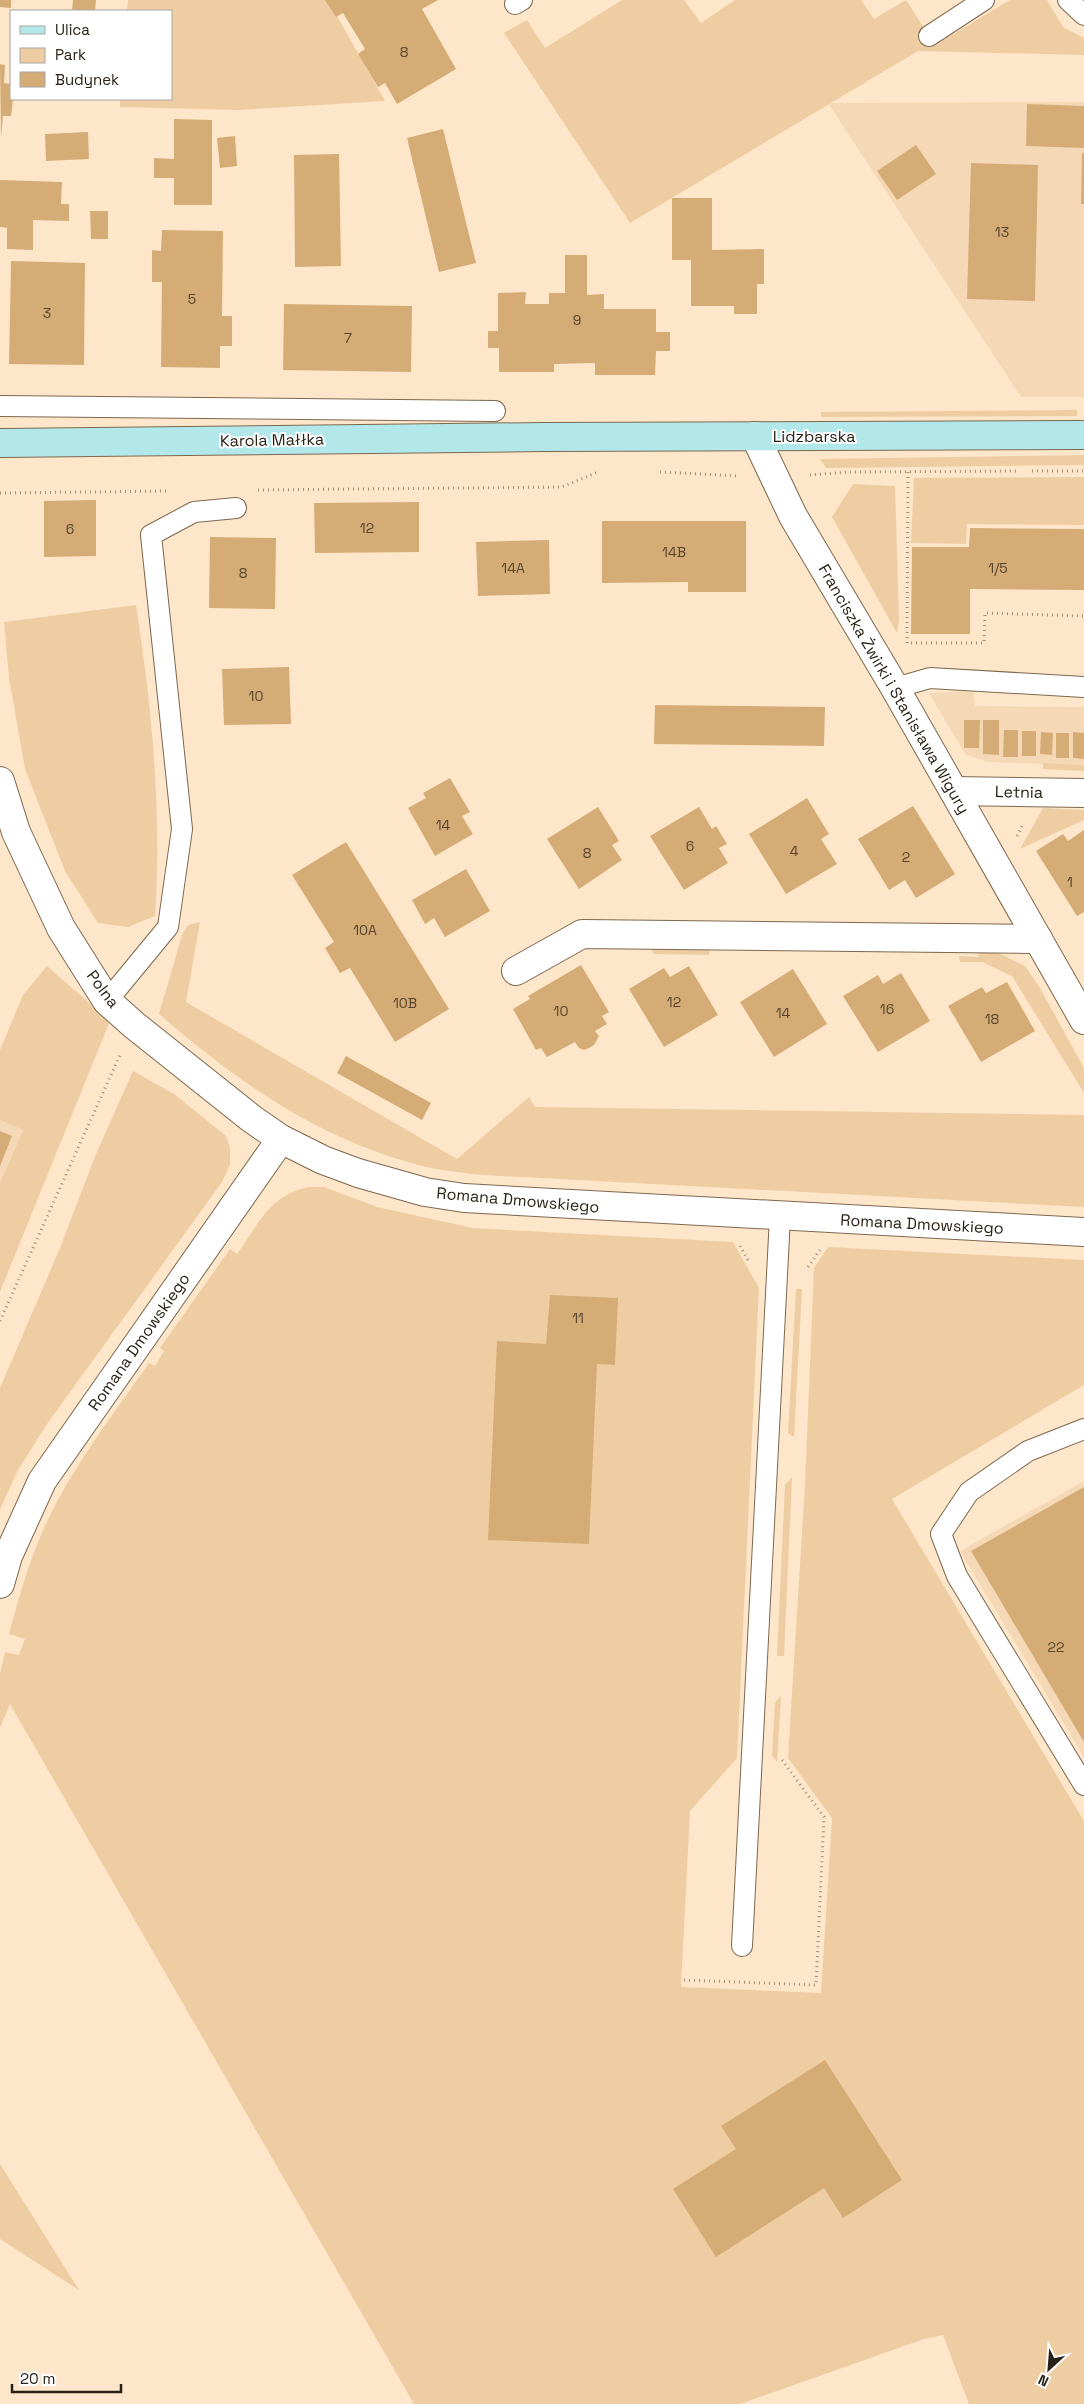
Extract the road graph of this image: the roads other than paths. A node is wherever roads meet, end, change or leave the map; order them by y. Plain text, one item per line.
1 (984, 0) edge
2 (1068, 0) edge
3 (1084, 15) edge
4 (929, 36) dead end
5 (0, 406) edge
6 (494, 412) dead end
7 (755, 436) junction
8 (1084, 436) edge
9 (544, 437) joint
10 (0, 444) edge
11 (236, 508) dead end
12 (1084, 687) edge
13 (895, 688) junction
14 (0, 780) edge
15 (954, 791) junction
16 (1084, 793) edge
17 (1038, 939) junction
18 (516, 971) dead end
19 (107, 1000) junction
20 (1084, 1020) edge
21 (282, 1139) junction
22 (780, 1217) junction
23 (1084, 1232) edge
24 (1084, 1429) edge
25 (0, 1584) edge
26 (1084, 1786) edge
27 (742, 1946) dead end

1 - 4 lane
2 - 3 lane
5 - 6 lane
7 - 8 main road, Lidzbarska
7 - 9 main road, Lidzbarska
7 - 13 street, Franciszka Żwirki i Stanisława Wigury
9 - 10 main road, Karola Małłka
11 - 19 lane
12 - 13 lane
13 - 15 street, Franciszka Żwirki i Stanisława Wigury
14 - 19 street, Polna
15 - 16 street, Letnia
15 - 17 street, Franciszka Żwirki i Stanisława Wigury
17 - 18 street
17 - 20 street, Franciszka Żwirki i Stanisława Wigury
19 - 21 street, Polna
21 - 22 street, Romana Dmowskiego
21 - 25 street, Romana Dmowskiego
22 - 23 street, Romana Dmowskiego
22 - 27 lane
24 - 26 lane

